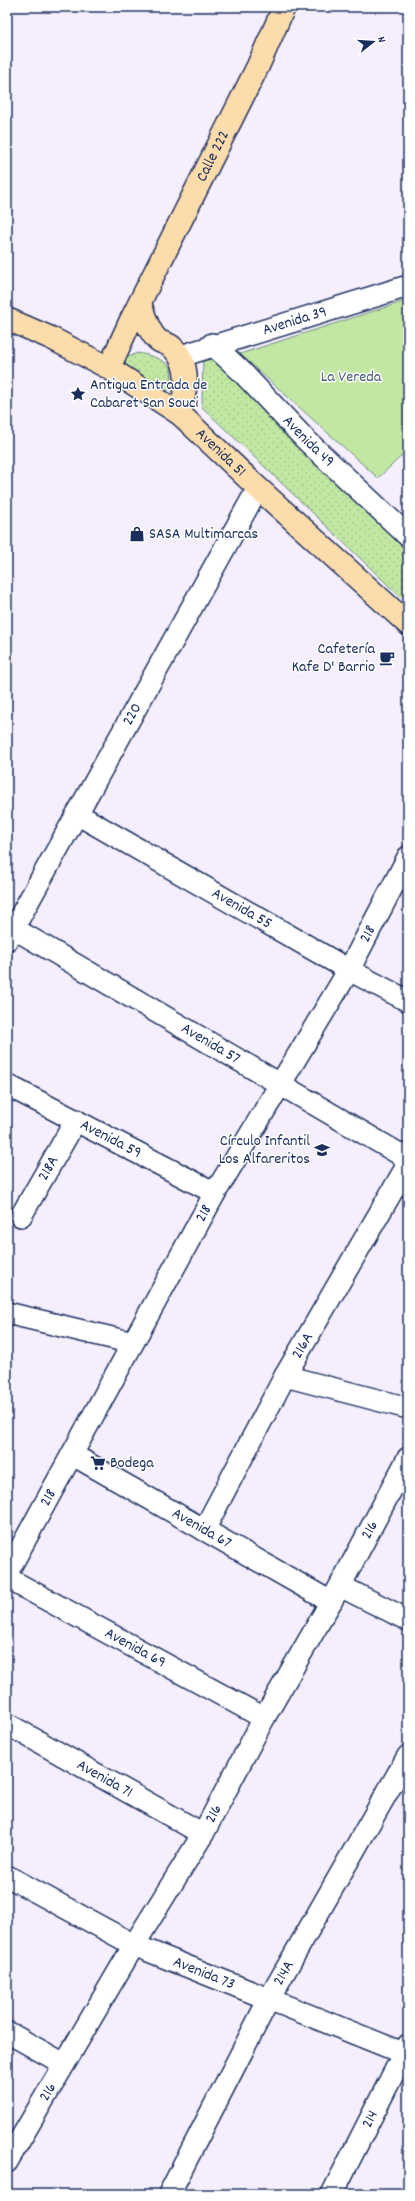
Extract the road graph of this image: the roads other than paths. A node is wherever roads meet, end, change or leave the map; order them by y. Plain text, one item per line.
1 (284, 7) edge
2 (408, 286) edge
3 (140, 304) junction
4 (7, 319) edge
5 (157, 340) junction
6 (212, 344) junction
7 (120, 346) junction
8 (181, 356) junction
9 (109, 368) junction
10 (180, 414) junction
11 (258, 488) junction
12 (408, 536) edge
13 (408, 624) edge
14 (77, 814) junction
15 (408, 857) edge
16 (10, 934) edge
17 (349, 970) junction
18 (408, 1001) edge
19 (7, 1084) edge
20 (280, 1085) junction
21 (76, 1120) junction
22 (408, 1159) edge
23 (408, 1164) edge
24 (216, 1193) junction
25 (21, 1216) dead end
26 (7, 1313) edge
27 (133, 1343) junction
28 (285, 1376) junction
29 (408, 1408) edge
30 (73, 1455) junction
31 (408, 1458) edge
32 (204, 1530) junction
33 (7, 1573) edge
34 (7, 1578) edge
35 (336, 1594) junction
36 (408, 1620) edge
37 (264, 1718) junction
38 (7, 1724) edge
39 (408, 1756) edge
40 (203, 1834) junction
41 (7, 1876) edge
42 (134, 1945) junction
43 (269, 1999) junction
44 (7, 2032) edge
45 (406, 2051) edge
46 (64, 2064) junction
47 (7, 2162) edge
48 (169, 2194) edge
49 (332, 2194) edge

1 - 3 main road, Calle 222
2 - 6 street, Avenida 39
3 - 5 main road
3 - 7 main road, Calle 222
4 - 9 main road, Avenida 51
5 - 7 main road
5 - 8 main road
6 - 8 street, Avenida 39
6 - 12 street, Avenida 49
7 - 9 main road, Calle 222
8 - 10 main road
9 - 10 main road, Avenida 51
10 - 11 main road, Avenida 51
11 - 13 main road, Avenida 51
11 - 14 street, 220
14 - 16 street, 220
14 - 17 street, Avenida 55
15 - 17 street, 218
16 - 20 street, Avenida 57
17 - 18 street, Avenida 55
17 - 20 street, 218
19 - 21 street, Avenida 59
20 - 22 street, Avenida 57
20 - 24 street, 218
21 - 24 street, Avenida 59
21 - 25 street, 218A
23 - 28 street, 216A
24 - 27 street, 218
26 - 27 street
27 - 30 street, 218
28 - 29 street
28 - 32 street, 216A
30 - 32 street, Avenida 67
30 - 33 street, 218
31 - 35 street, 216
32 - 35 street, Avenida 67
34 - 37 street, Avenida 69
35 - 36 street, Avenida 67
35 - 37 street, 216
37 - 40 street, 216
38 - 40 street, Avenida 71
39 - 43 street, 214A
40 - 42 street, 216
41 - 42 street, Avenida 73
42 - 43 street, Avenida 73
42 - 46 street, 216
43 - 45 street, Avenida 73
43 - 48 street, 214A
44 - 46 street
45 - 49 street, 214
46 - 47 street, 216

